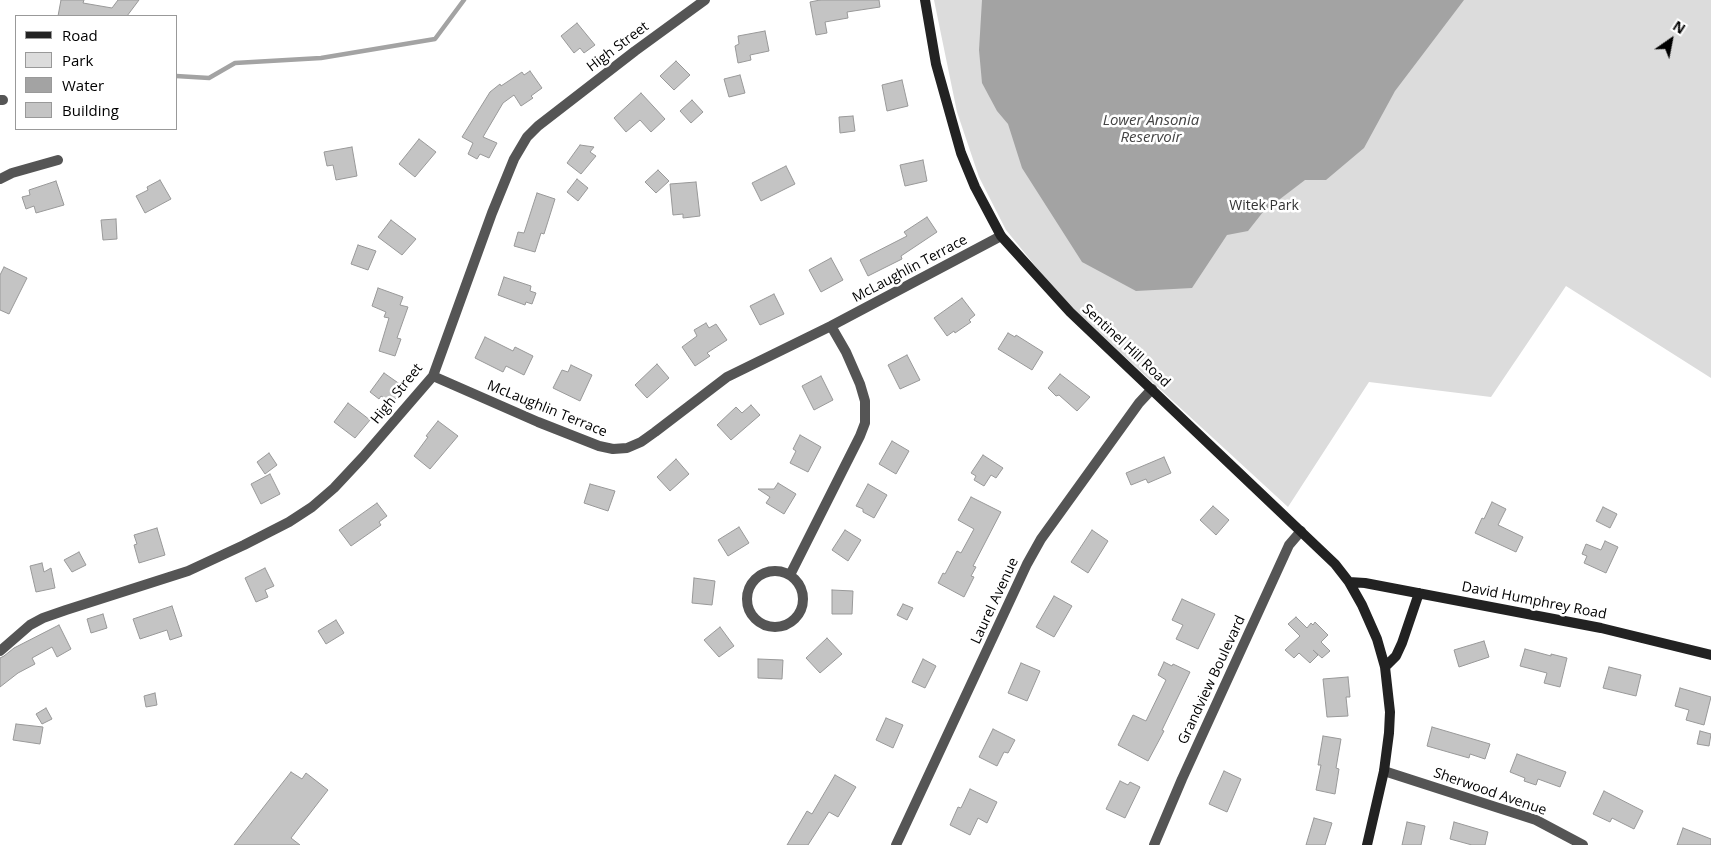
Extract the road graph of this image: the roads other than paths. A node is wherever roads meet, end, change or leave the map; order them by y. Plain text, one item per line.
1 (706, 0) edge
2 (925, 0) edge
3 (58, 160) dead end
4 (0, 179) edge
5 (1001, 236) junction
6 (831, 326) junction
7 (433, 376) junction
8 (1152, 389) junction
9 (1301, 531) junction
10 (790, 575) junction
11 (1349, 582) junction
12 (1419, 593) junction
13 (0, 651) edge
14 (1711, 655) edge
15 (1385, 667) junction
16 (1384, 771) junction
17 (896, 845) edge
18 (1154, 845) edge
19 (1367, 845) edge
20 (1583, 845) edge

1 - 7 street, High Street
2 - 5 main road, Sentinel Hill Road
3 - 4 street
5 - 6 street, McLaughlin Terrace
5 - 8 main road, Sentinel Hill Road
6 - 7 street, McLaughlin Terrace
6 - 10 street
7 - 13 street, High Street
8 - 9 main road, Sentinel Hill Road
8 - 17 street, Laurel Avenue
9 - 11 main road, Sentinel Hill Road
9 - 18 street, Grandview Boulevard
10 - 10 street
11 - 12 main road, David Humphrey Road
11 - 15 main road, Sentinel Hill Road
12 - 14 main road, David Humphrey Road
12 - 15 main road
15 - 16 main road, Sentinel Hill Road
16 - 19 main road, Sentinel Hill Road
16 - 20 street, Sherwood Avenue

